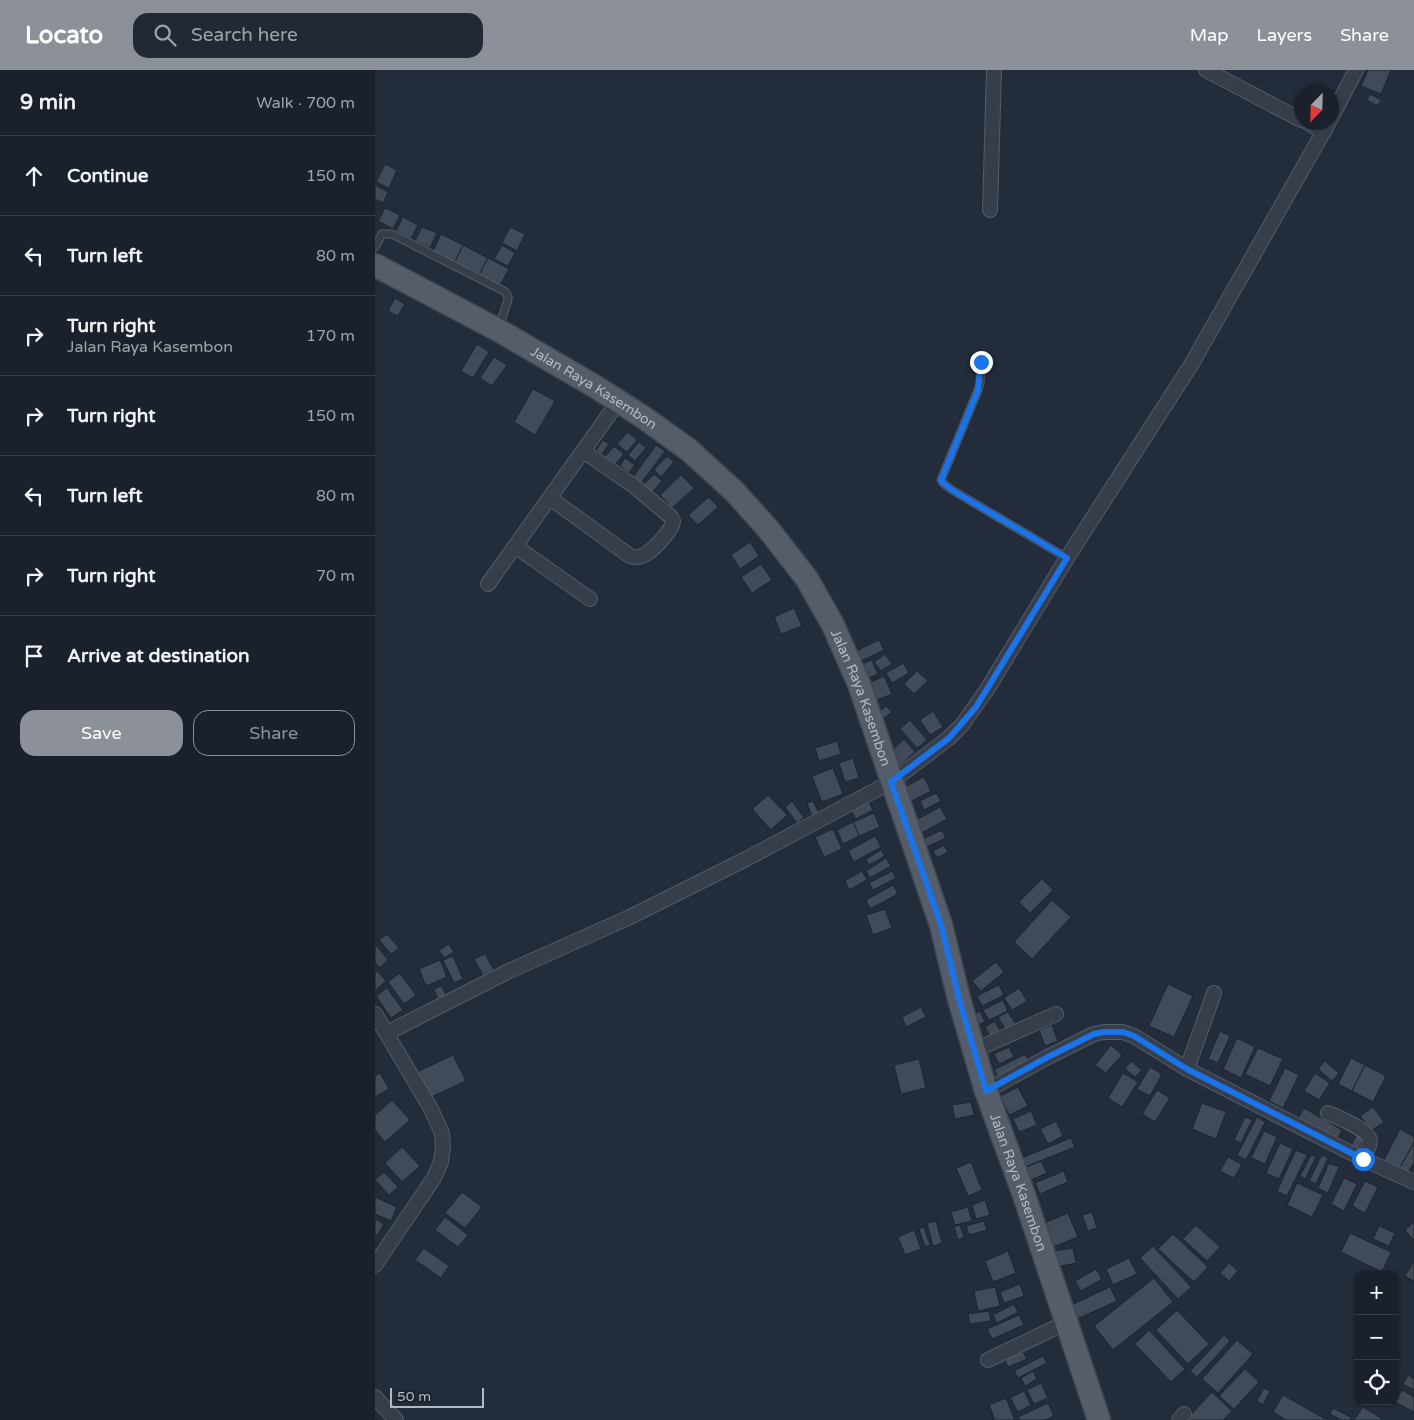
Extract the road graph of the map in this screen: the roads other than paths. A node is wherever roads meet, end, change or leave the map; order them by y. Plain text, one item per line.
1 (994, 70) edge
2 (1206, 70) edge
3 (1356, 70) edge
4 (1339, 103) edge
5 (1294, 116) edge
6 (1325, 130) edge
7 (991, 210) dead end
8 (375, 247) edge
9 (375, 265) edge
10 (498, 330) junction
11 (981, 362) dead end
12 (618, 402) junction
13 (583, 451) junction
14 (549, 498) junction
15 (515, 546) junction
16 (1067, 558) junction
17 (488, 584) dead end
18 (590, 600) dead end
19 (891, 782) junction
20 (1215, 994) dead end
21 (375, 1014) edge
22 (1056, 1014) dead end
23 (387, 1033) junction
24 (975, 1050) junction
25 (1187, 1069) junction
26 (986, 1091) junction
27 (1328, 1113) dead end
28 (1363, 1159) junction
29 (1414, 1182) edge
30 (375, 1265) edge
31 (1065, 1323) junction
32 (988, 1360) dead end
33 (375, 1397) edge
34 (396, 1420) edge
35 (1099, 1420) edge

1 - 7 street
2 - 5 street
3 - 4 street
6 - 16 street
8 - 10 lane
9 - 10 main road, Jalan Raya Kasembon
10 - 12 main road, Jalan Raya Kasembon
11 - 16 lane
12 - 13 street
12 - 19 main road, Jalan Raya Kasembon
13 - 14 street
13 - 14 street
14 - 15 street
15 - 17 street
15 - 18 street
16 - 19 street
19 - 23 street
19 - 24 main road, Jalan Raya Kasembon
20 - 25 street
21 - 23 street
22 - 24 street
23 - 30 street
24 - 26 main road, Jalan Raya Kasembon
25 - 26 street
25 - 28 street
26 - 31 main road, Jalan Raya Kasembon
27 - 28 street
28 - 29 street
31 - 32 street
31 - 35 main road, Jalan Raya Kasembon
33 - 34 street

